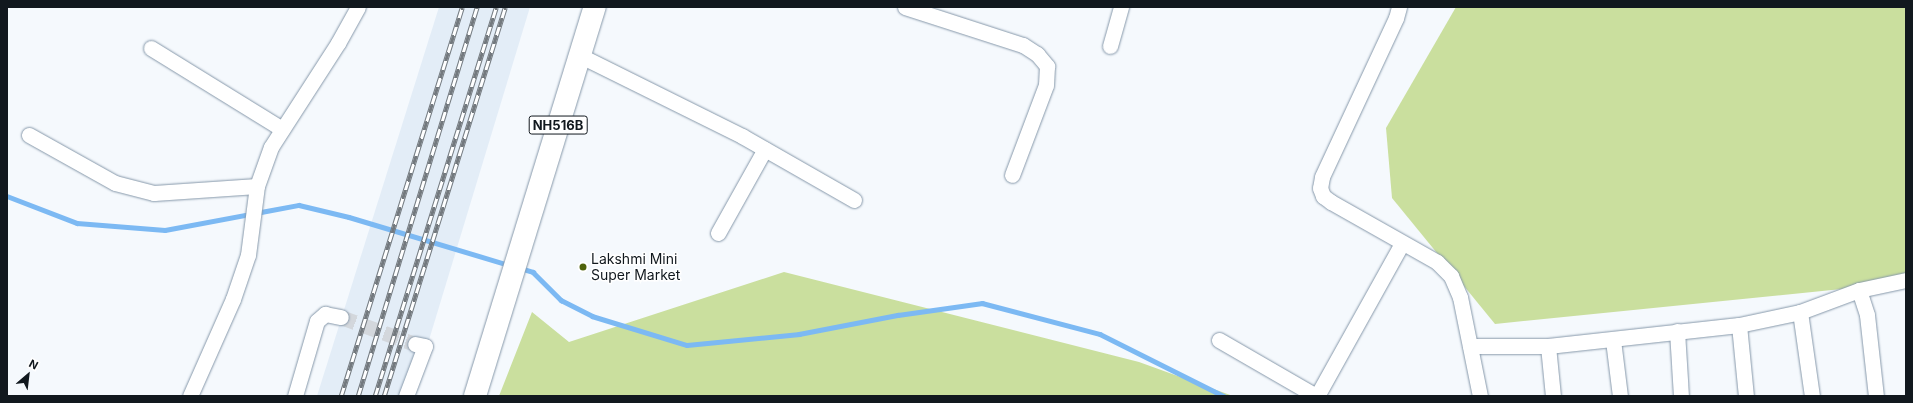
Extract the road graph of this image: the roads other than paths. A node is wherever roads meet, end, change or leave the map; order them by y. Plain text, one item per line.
1 (358, 7) edge
2 (595, 7) edge
3 (905, 7) edge
4 (1121, 7) edge
5 (1399, 7) edge
6 (1110, 46) dead end
7 (151, 48) dead end
8 (580, 56) junction
9 (282, 129) junction
10 (29, 135) dead end
11 (765, 149) junction
12 (1012, 175) dead end
13 (256, 194) junction
14 (854, 200) dead end
15 (718, 233) dead end
16 (1402, 243) junction
17 (1906, 280) edge
18 (1859, 290) junction
19 (1800, 312) junction
20 (341, 318) tunnel mouth
21 (1739, 325) junction
22 (1677, 331) junction
23 (1219, 340) dead end
24 (1613, 340) junction
25 (415, 344) tunnel mouth
26 (1470, 346) junction
27 (1548, 346) junction
28 (190, 396) edge
29 (295, 396) edge
30 (406, 396) edge
31 (475, 396) edge
32 (1316, 396) edge
33 (1480, 396) edge
34 (1553, 396) edge
35 (1620, 396) edge
36 (1682, 396) edge
37 (1746, 396) edge
38 (1812, 396) edge
39 (1876, 396) edge

1 - 9 street
2 - 8 highway, NH516B
3 - 12 street
4 - 6 street
5 - 16 street
7 - 9 street
8 - 11 street
8 - 31 highway, NH516B
9 - 13 street
10 - 13 street
11 - 14 street
11 - 15 street
13 - 28 street
16 - 26 street
16 - 32 street
17 - 18 street
18 - 19 street
18 - 39 street
19 - 21 street
19 - 38 street
20 - 29 street
21 - 22 street
21 - 37 street
22 - 24 street
22 - 36 street
23 - 32 street
24 - 27 street
24 - 35 street
25 - 30 street
26 - 27 street
26 - 33 street
27 - 34 street

